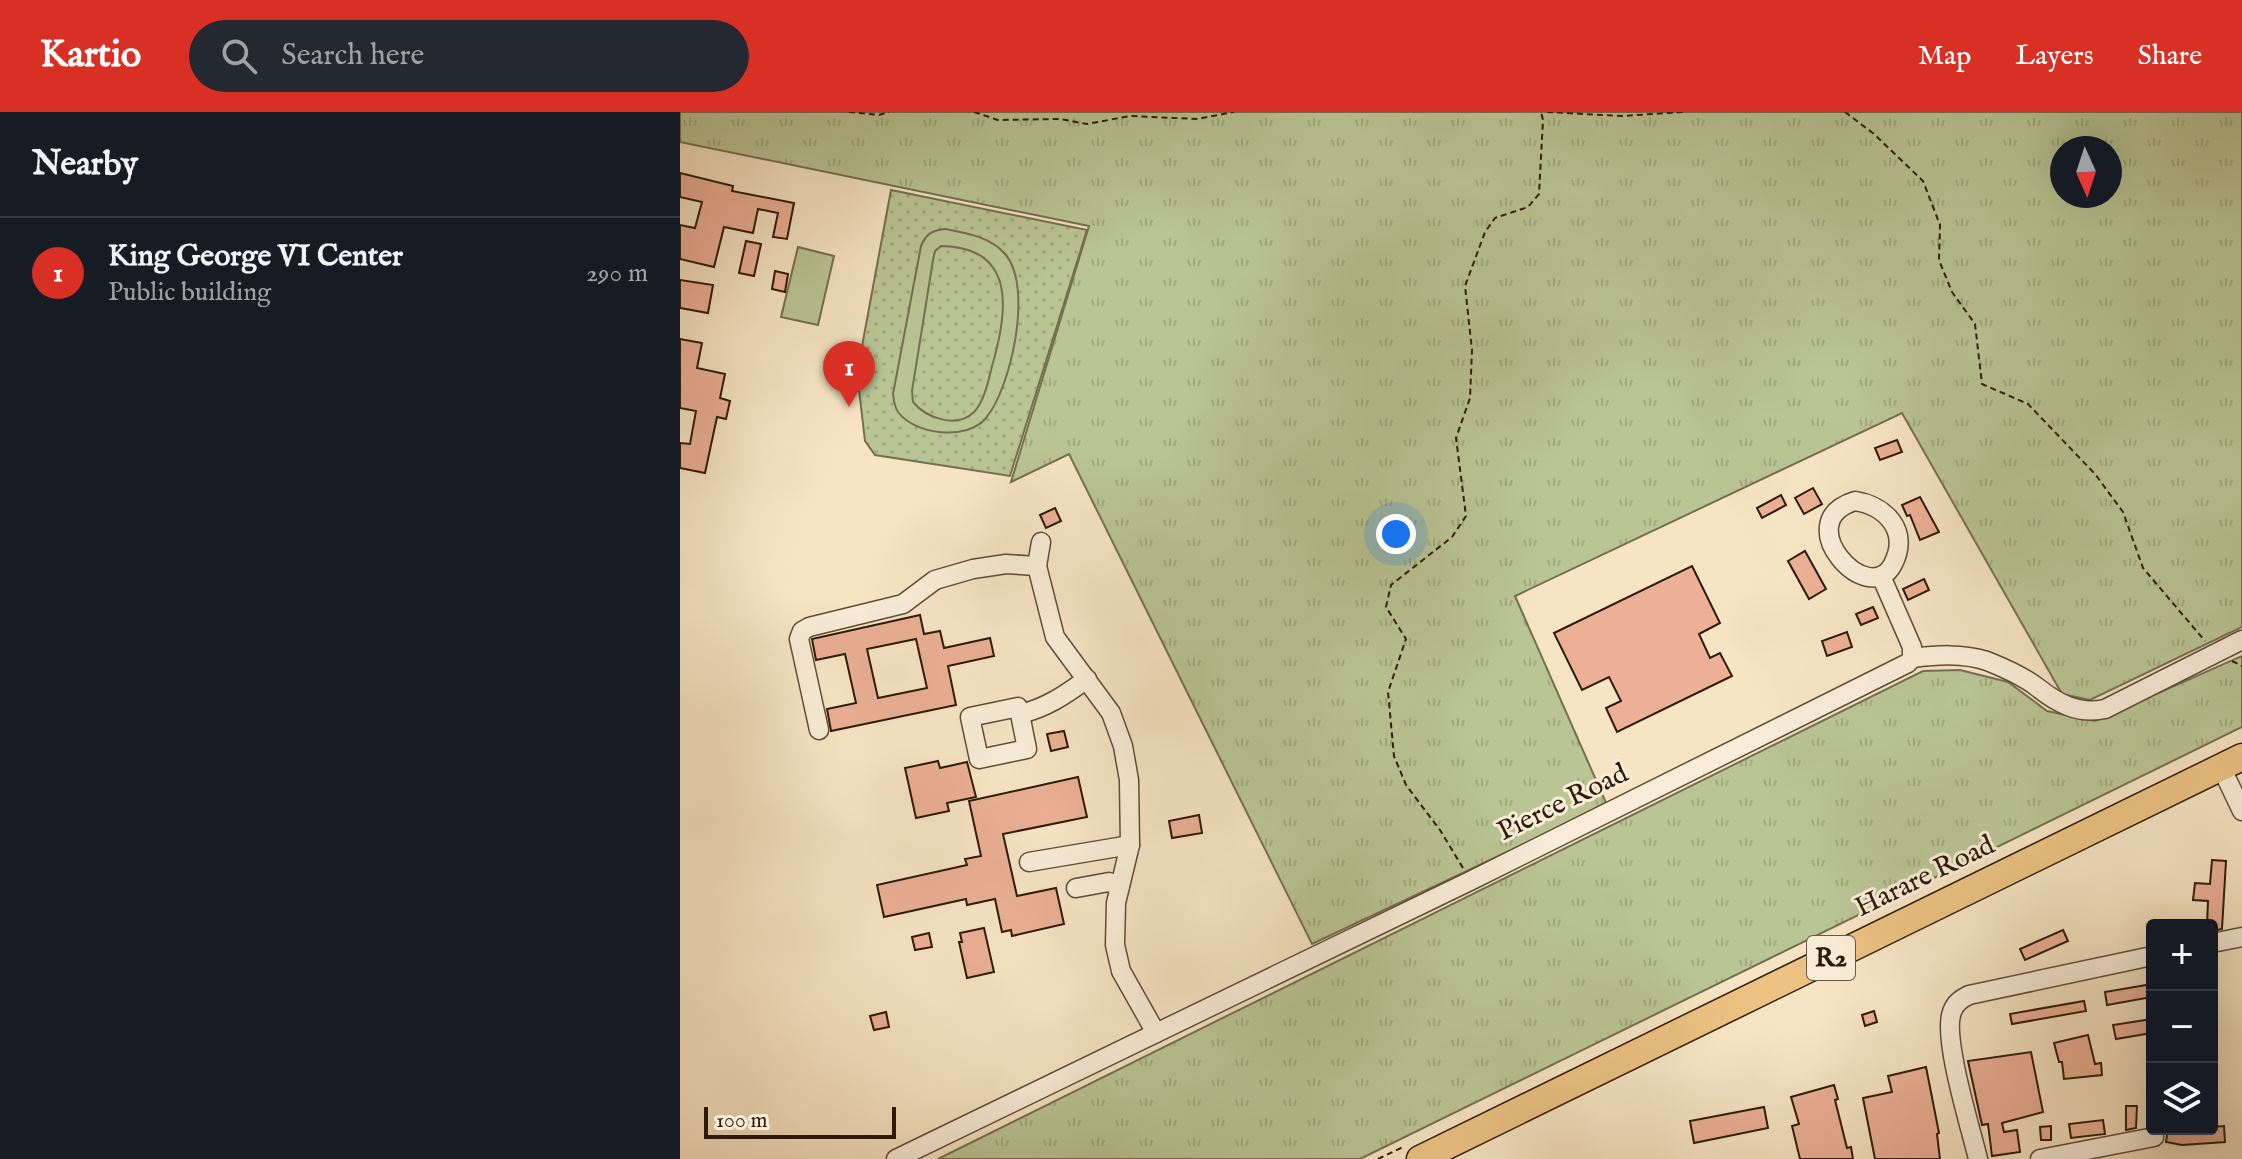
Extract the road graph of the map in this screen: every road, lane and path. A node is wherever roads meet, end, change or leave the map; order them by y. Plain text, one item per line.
1 (849, 112) edge
2 (889, 112) edge
3 (974, 112) edge
4 (1234, 112) edge
5 (1541, 112) edge
6 (1547, 112) edge
7 (1683, 112) edge
8 (1845, 112) edge
9 (1041, 542) dead end
10 (1037, 566) junction
11 (1881, 576) junction
12 (2242, 640) edge
13 (2215, 653) junction
14 (1912, 658) junction
15 (2242, 666) edge
16 (1087, 679) junction
17 (1020, 714) dead end
18 (819, 730) dead end
19 (2236, 762) edge
20 (2242, 811) edge
21 (1130, 845) junction
22 (1029, 862) dead end
23 (1470, 881) junction
24 (1120, 886) junction
25 (1076, 888) dead end
26 (2242, 937) edge
27 (2218, 942) edge
28 (2146, 957) edge
29 (1156, 1033) junction
30 (2154, 1137) dead end
31 (896, 1159) edge
32 (1420, 1159) edge
33 (1978, 1159) edge
34 (2040, 1159) edge

1 - 2 path
3 - 4 path
5 - 23 path
6 - 7 path
8 - 13 path
9 - 10 lane
10 - 16 lane
10 - 18 lane
11 - 11 lane
11 - 14 lane
12 - 13 lane
13 - 14 lane
13 - 15 path
14 - 23 lane, Pierce Road
16 - 17 lane
16 - 21 lane
19 - 20 lane
19 - 32 highway, Harare Road / R2
21 - 22 lane
21 - 24 lane
23 - 29 lane, Pierce Road
24 - 25 lane
24 - 29 lane
26 - 27 lane
28 - 33 lane
29 - 31 lane, Pierce Road
30 - 34 lane

